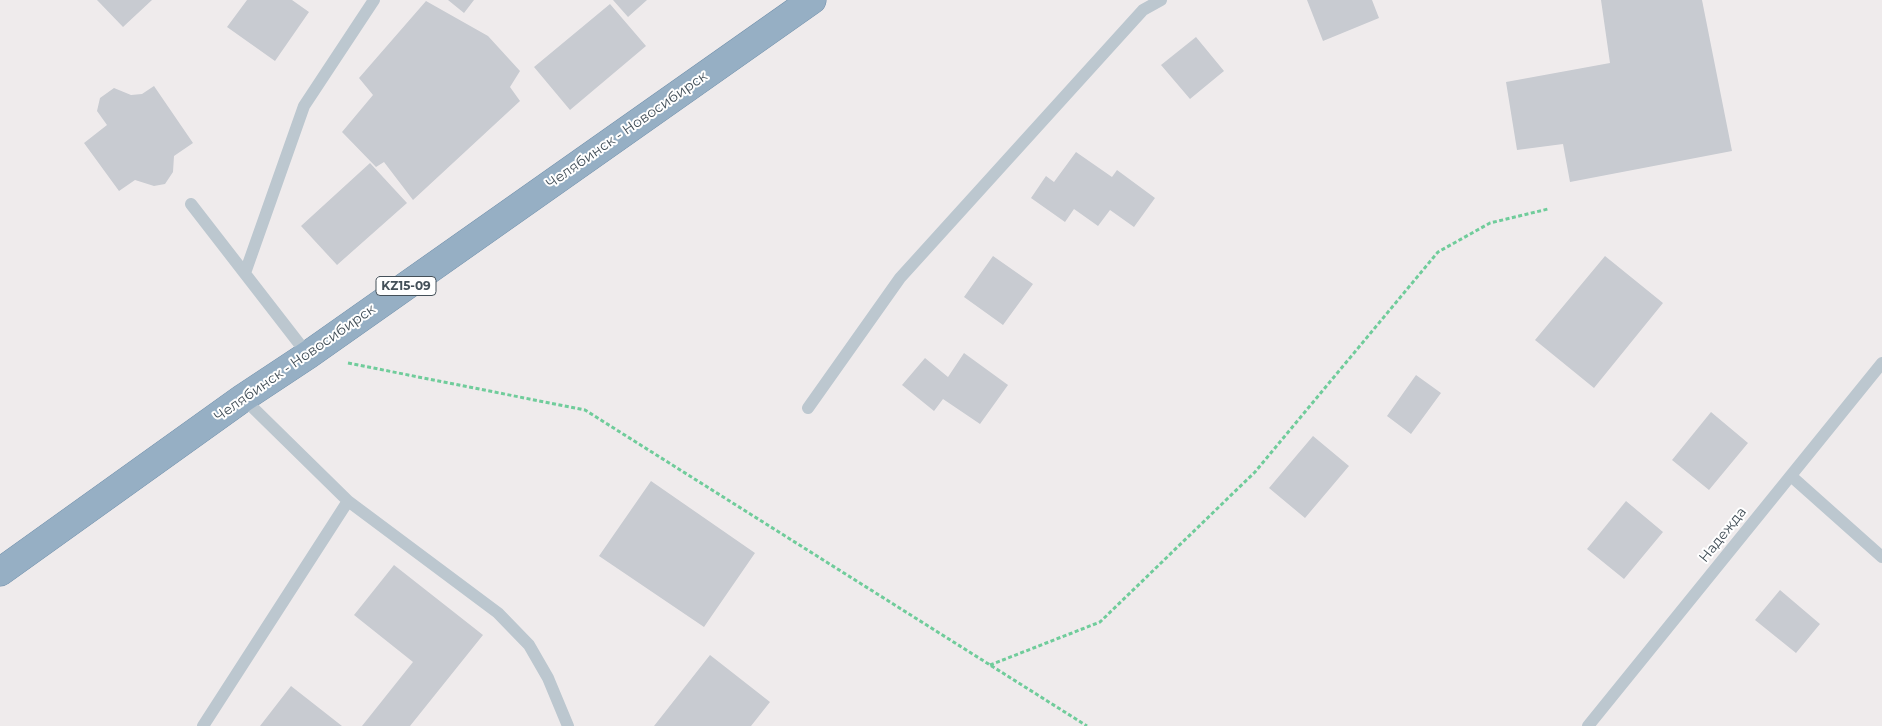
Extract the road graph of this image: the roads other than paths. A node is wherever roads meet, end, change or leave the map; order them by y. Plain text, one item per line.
1 (374, 0) edge
2 (812, 0) edge
3 (1161, 0) edge
4 (191, 204) dead end
5 (245, 273) junction
6 (308, 354) junction
7 (1882, 363) edge
8 (243, 398) junction
9 (808, 408) dead end
10 (1791, 476) junction
11 (348, 501) junction
12 (1882, 557) edge
13 (0, 572) edge
14 (203, 726) edge
15 (568, 726) edge
16 (1588, 726) edge

1 - 5 lane
2 - 6 highway, Челябинск - Новосибирск / KZ15-09
3 - 9 lane
4 - 5 lane
5 - 6 lane
6 - 8 highway, Челябинск - Новосибирск / KZ15-09
7 - 10 lane, Надежда
8 - 11 lane
8 - 13 highway, Челябинск - Новосибирск / KZ15-09
10 - 12 lane
10 - 16 lane, Надежда
11 - 14 lane
11 - 15 lane

